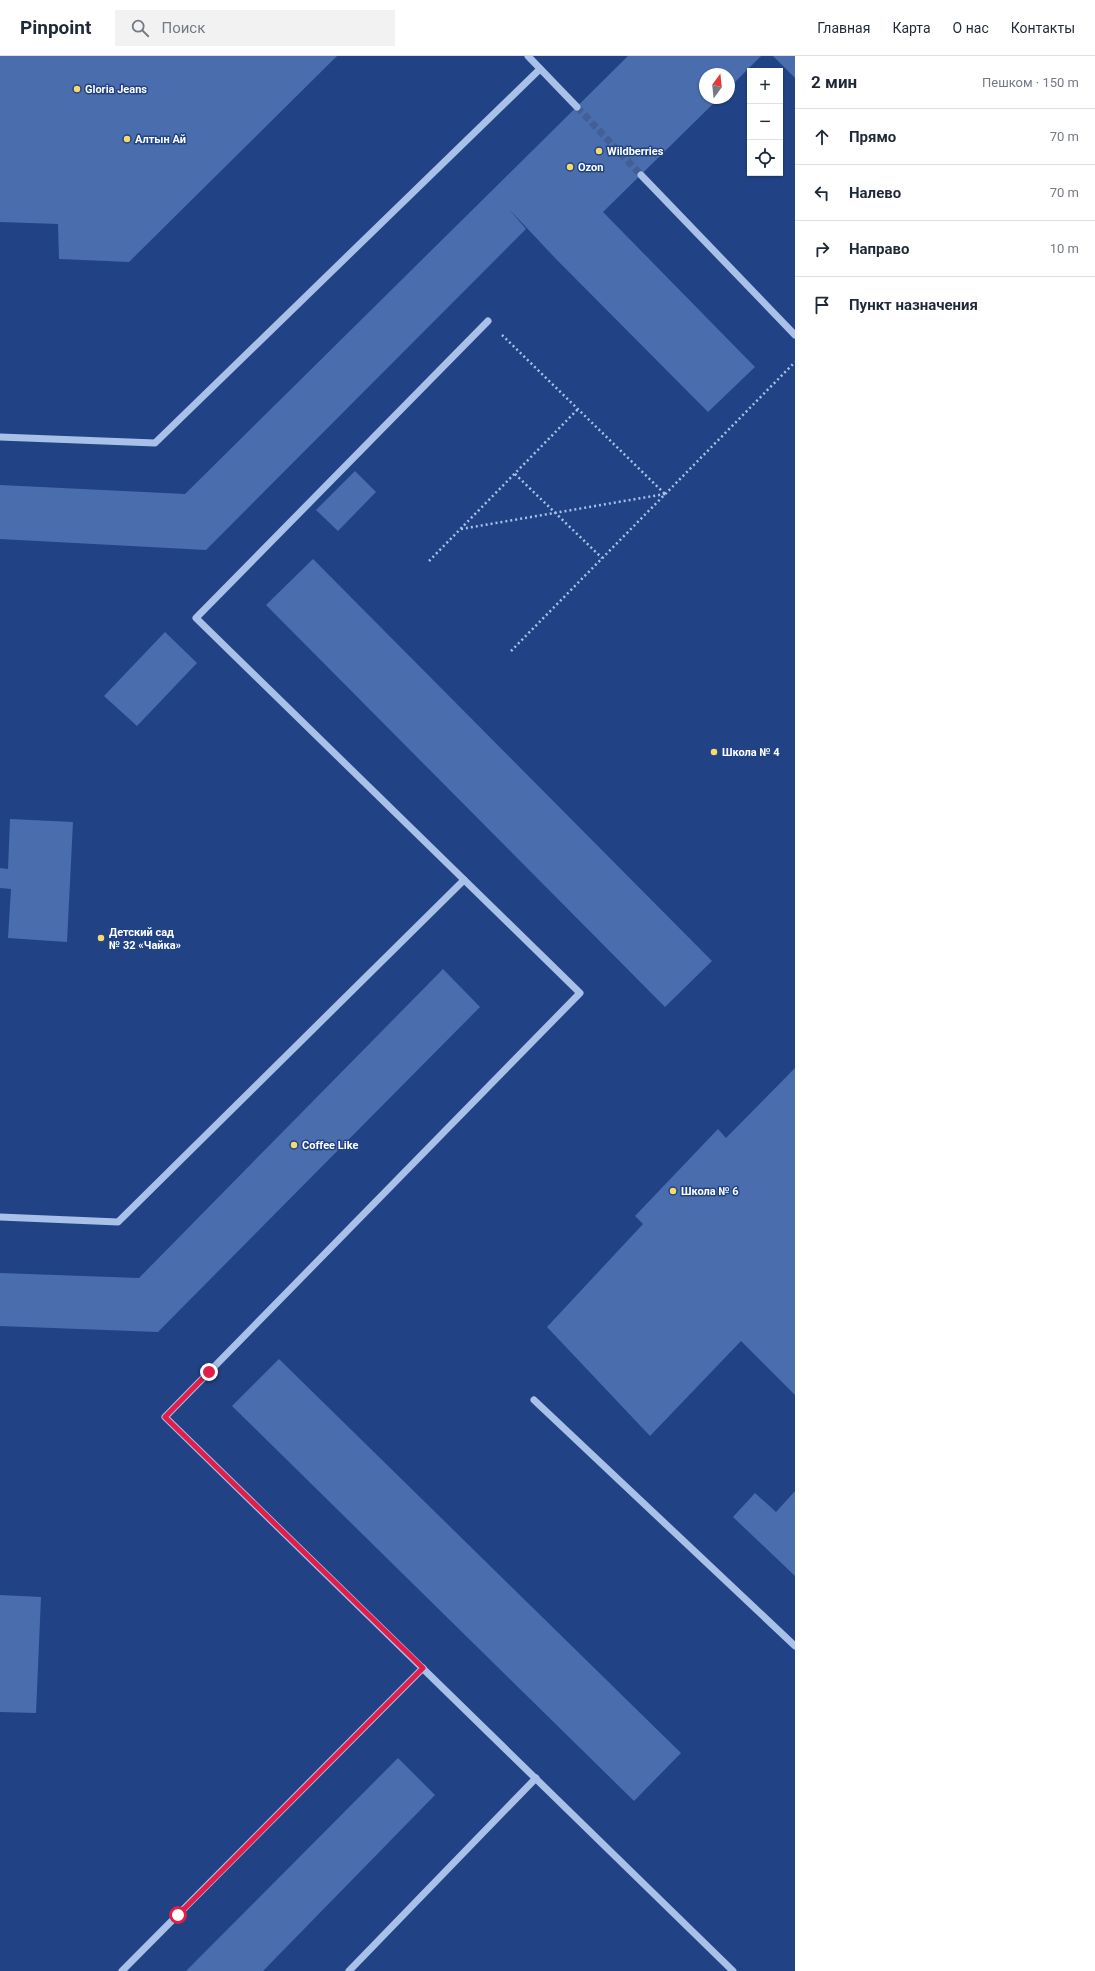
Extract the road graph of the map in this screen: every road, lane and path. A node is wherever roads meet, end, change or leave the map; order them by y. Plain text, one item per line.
1 (528, 56) edge
2 (540, 69) junction
3 (577, 107) tunnel mouth
4 (641, 175) tunnel mouth
5 (488, 321) joint
6 (795, 335) edge
7 (795, 362) edge
8 (578, 409) junction
9 (0, 437) edge
10 (515, 474) junction
11 (666, 494) junction
12 (556, 513) junction
13 (460, 529) junction
14 (602, 558) junction
15 (429, 561) dead end
16 (511, 651) dead end
17 (464, 880) junction
18 (0, 1218) edge
19 (534, 1400) dead end
20 (795, 1646) edge
21 (423, 1668) junction
22 (536, 1778) junction
23 (122, 1971) edge
24 (349, 1971) edge
25 (733, 1971) edge

1 - 2 lane
2 - 3 lane
2 - 9 lane
4 - 6 lane
5 - 8 path
5 - 17 lane
7 - 11 path
8 - 10 path
8 - 11 path
10 - 12 path
10 - 13 path
11 - 12 path
11 - 14 path
12 - 13 path
12 - 14 path
13 - 15 path
14 - 16 path
17 - 18 lane
17 - 21 lane
19 - 20 lane
21 - 22 lane
21 - 23 lane
22 - 24 lane
22 - 25 lane

